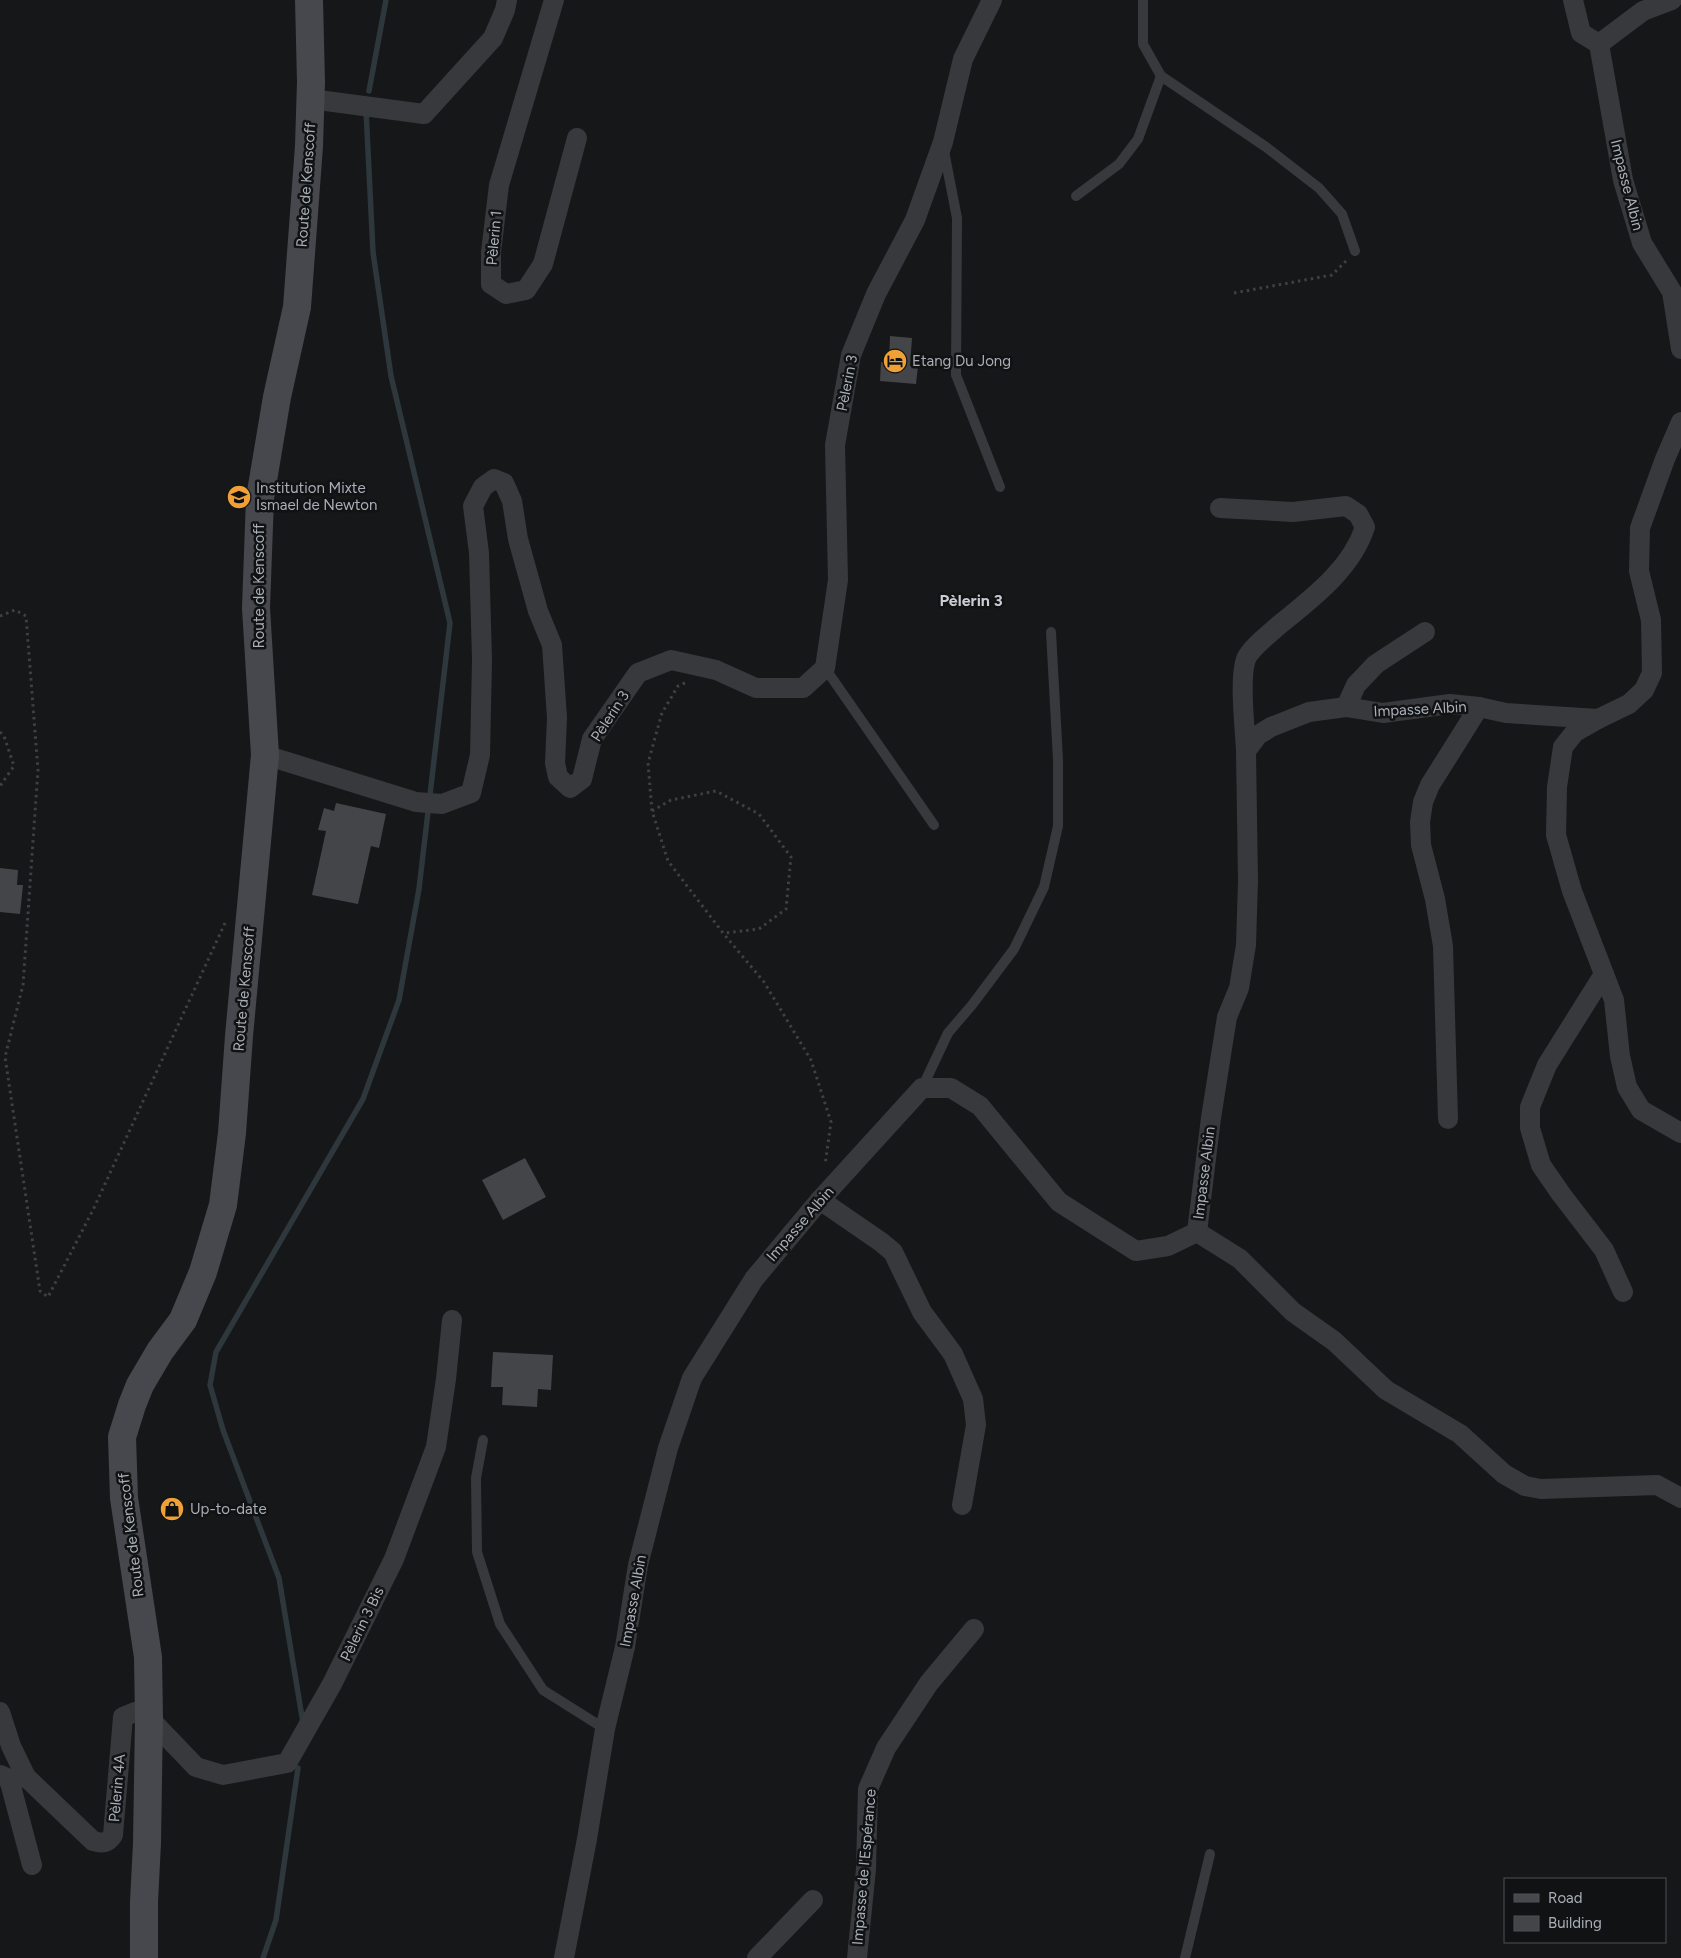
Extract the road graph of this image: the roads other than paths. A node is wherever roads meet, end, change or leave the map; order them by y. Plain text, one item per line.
1 (309, 0) edge
2 (507, 0) edge
3 (554, 0) edge
4 (992, 0) edge
5 (1143, 0) edge
6 (1573, 0) edge
7 (1672, 0) edge
8 (1599, 44) junction
9 (1161, 76) junction
10 (311, 99) junction
11 (577, 138) dead end
12 (943, 142) junction
13 (1076, 196) dead end
14 (1355, 251) road end
15 (1681, 349) edge
16 (1681, 422) edge
17 (1000, 487) dead end
18 (1220, 508) dead end
19 (1051, 632) dead end
20 (1425, 632) dead end
21 (825, 668) junction
22 (1346, 707) junction
23 (1479, 707) junction
24 (1598, 719) junction
25 (1246, 751) junction
26 (265, 755) junction
27 (934, 825) dead end
28 (1604, 974) junction
29 (922, 1088) junction
30 (1448, 1119) dead end
31 (1681, 1133) edge
32 (820, 1200) junction
33 (1197, 1232) junction
34 (1623, 1292) dead end
35 (452, 1320) dead end
36 (484, 1440) dead end
37 (1681, 1498) edge
38 (962, 1505) dead end
39 (974, 1629) dead end
40 (0, 1712) edge
41 (149, 1718) junction
42 (605, 1729) junction
43 (12, 1777) edge
44 (1210, 1854) dead end
45 (32, 1865) dead end
46 (813, 1900) dead end
47 (144, 1958) edge
48 (564, 1958) edge
49 (757, 1958) edge
50 (857, 1958) edge
51 (1185, 1958) edge

1 - 10 main road, Route de Kenscoff
2 - 10 street
3 - 11 street, Pèlerin 1
4 - 12 street, Pèlerin 3
5 - 9 lane
6 - 8 street
7 - 8 street
8 - 15 street, Impasse Albin
9 - 13 lane
9 - 14 lane
10 - 26 main road, Route de Kenscoff
12 - 17 lane
12 - 21 street, Pèlerin 3
16 - 24 street, Impasse Albin
18 - 25 street
19 - 29 lane
20 - 22 street
21 - 26 street, Pèlerin 3
21 - 27 lane
22 - 23 street, Impasse Albin
22 - 25 street, Impasse Albin
23 - 24 street, Impasse Albin
23 - 30 street
24 - 28 street
25 - 33 street, Impasse Albin
26 - 41 main road, Route de Kenscoff
28 - 31 street
28 - 34 street
29 - 32 street, Impasse Albin
29 - 33 street, Impasse Albin
32 - 38 street
32 - 42 street, Impasse Albin
33 - 37 street
35 - 41 street, Pèlerin 3 Bis
36 - 42 lane
39 - 50 street, Impasse de l'Espérance
40 - 43 street
41 - 43 street, Pèlerin 4A
41 - 47 main road, Route de Kenscoff
42 - 48 street, Impasse Albin
43 - 45 street
44 - 51 lane
46 - 49 street

